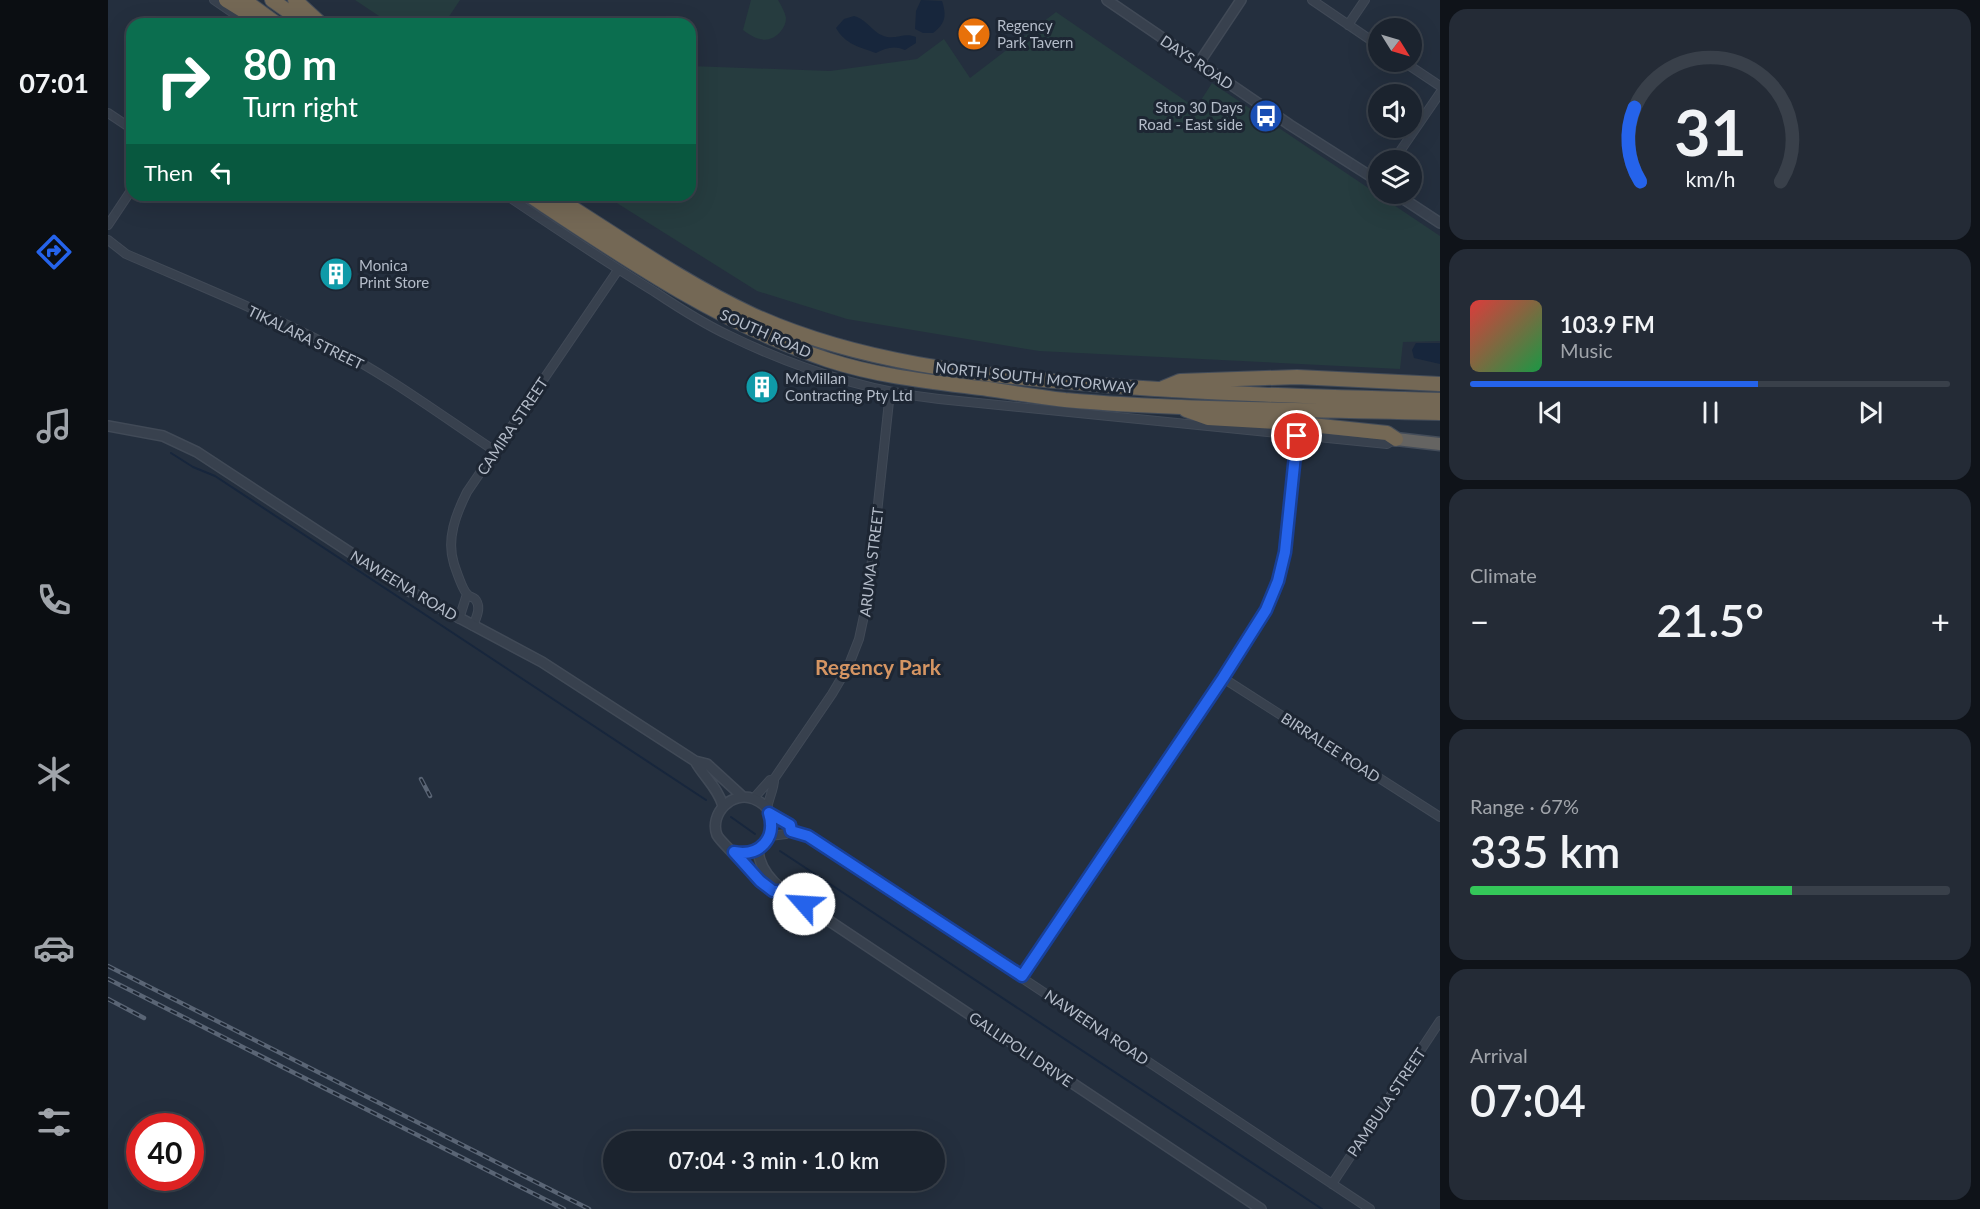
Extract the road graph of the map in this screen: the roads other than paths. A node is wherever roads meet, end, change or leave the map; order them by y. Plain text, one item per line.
1 (214, 0) edge
2 (225, 0) edge
3 (244, 0) edge
4 (272, 0) edge
5 (295, 0) edge
6 (1107, 0) edge
7 (1241, 0) edge
8 (1312, 0) edge
9 (1365, 0) edge
10 (237, 18) edge
11 (255, 18) edge
12 (269, 18) edge
13 (298, 18) edge
14 (314, 18) edge
15 (1348, 25) junction
16 (1368, 38) edge
17 (1199, 63) junction
18 (1419, 72) edge
19 (1440, 86) edge
20 (1440, 93) edge
21 (108, 113) edge
22 (126, 125) edge
23 (1401, 150) edge
24 (1368, 175) edge
25 (126, 198) edge
26 (515, 201) edge
27 (538, 201) edge
28 (561, 201) edge
29 (1411, 204) edge
30 (1440, 224) edge
31 (108, 225) edge
32 (108, 240) edge
33 (618, 270) junction
34 (1440, 384) edge
35 (1158, 390) junction
36 (890, 392) junction
37 (1440, 400) edge
38 (1175, 406) junction
39 (1440, 413) edge
40 (108, 426) edge
41 (1297, 436) junction
42 (1396, 439) junction
43 (1440, 444) edge
44 (495, 451) junction
45 (467, 594) junction
46 (459, 619) junction
47 (473, 626) junction
48 (1223, 678) junction
49 (695, 761) junction
50 (774, 779) junction
51 (748, 798) junction
52 (723, 806) junction
53 (768, 811) junction
54 (1440, 817) edge
55 (791, 831) junction
56 (770, 836) junction
57 (758, 850) junction
58 (734, 852) junction
59 (782, 891) junction
60 (1022, 976) junction
61 (1440, 1021) edge
62 (1332, 1184) junction
63 (1261, 1209) edge
64 (1370, 1209) edge

1 - 10 street
2 - 11 highway
3 - 12 highway
4 - 13 highway
5 - 14 highway
6 - 17 street, DAYS ROAD
7 - 17 street
8 - 15 street
9 - 15 street
15 - 16 street
17 - 24 street, DAYS ROAD
18 - 19 street
20 - 23 street
21 - 22 street
25 - 31 street
26 - 33 street, SOUTH ROAD
27 - 38 highway, NORTH SOUTH MOTORWAY
28 - 35 highway, NORTH SOUTH MOTORWAY
29 - 30 street
32 - 44 street, TIKALARA STREET
33 - 36 street, SOUTH ROAD
33 - 44 street, CAMIRA STREET
34 - 35 highway
35 - 37 highway, NORTH SOUTH MOTORWAY
36 - 41 street, SOUTH ROAD
36 - 50 street, ARUMA STREET
38 - 39 highway, NORTH SOUTH MOTORWAY
38 - 42 highway
40 - 46 street, NAWEENA ROAD
41 - 42 street, SOUTH ROAD
41 - 48 street
42 - 43 highway, SOUTH ROAD
44 - 45 street, CAMIRA STREET
45 - 46 street
45 - 47 street, CAMIRA STREET
46 - 47 street, NAWEENA ROAD
47 - 49 street, NAWEENA ROAD
48 - 54 street, BIRRALEE ROAD
48 - 60 street
49 - 51 street, NAWEENA ROAD
49 - 52 street, NAWEENA ROAD
50 - 51 street, ARUMA STREET
50 - 53 street, ARUMA STREET
51 - 52 street
51 - 53 street
52 - 58 street
53 - 55 street, NAWEENA ROAD
53 - 56 street
55 - 56 street
55 - 60 street, NAWEENA ROAD
56 - 57 street
57 - 58 street
57 - 59 street, GALLIPOLI DRIVE
58 - 59 street, GALLIPOLI DRIVE
59 - 63 street, GALLIPOLI DRIVE
60 - 62 street, NAWEENA ROAD
61 - 62 street, PAMBULA STREET
62 - 64 street, NAWEENA ROAD

